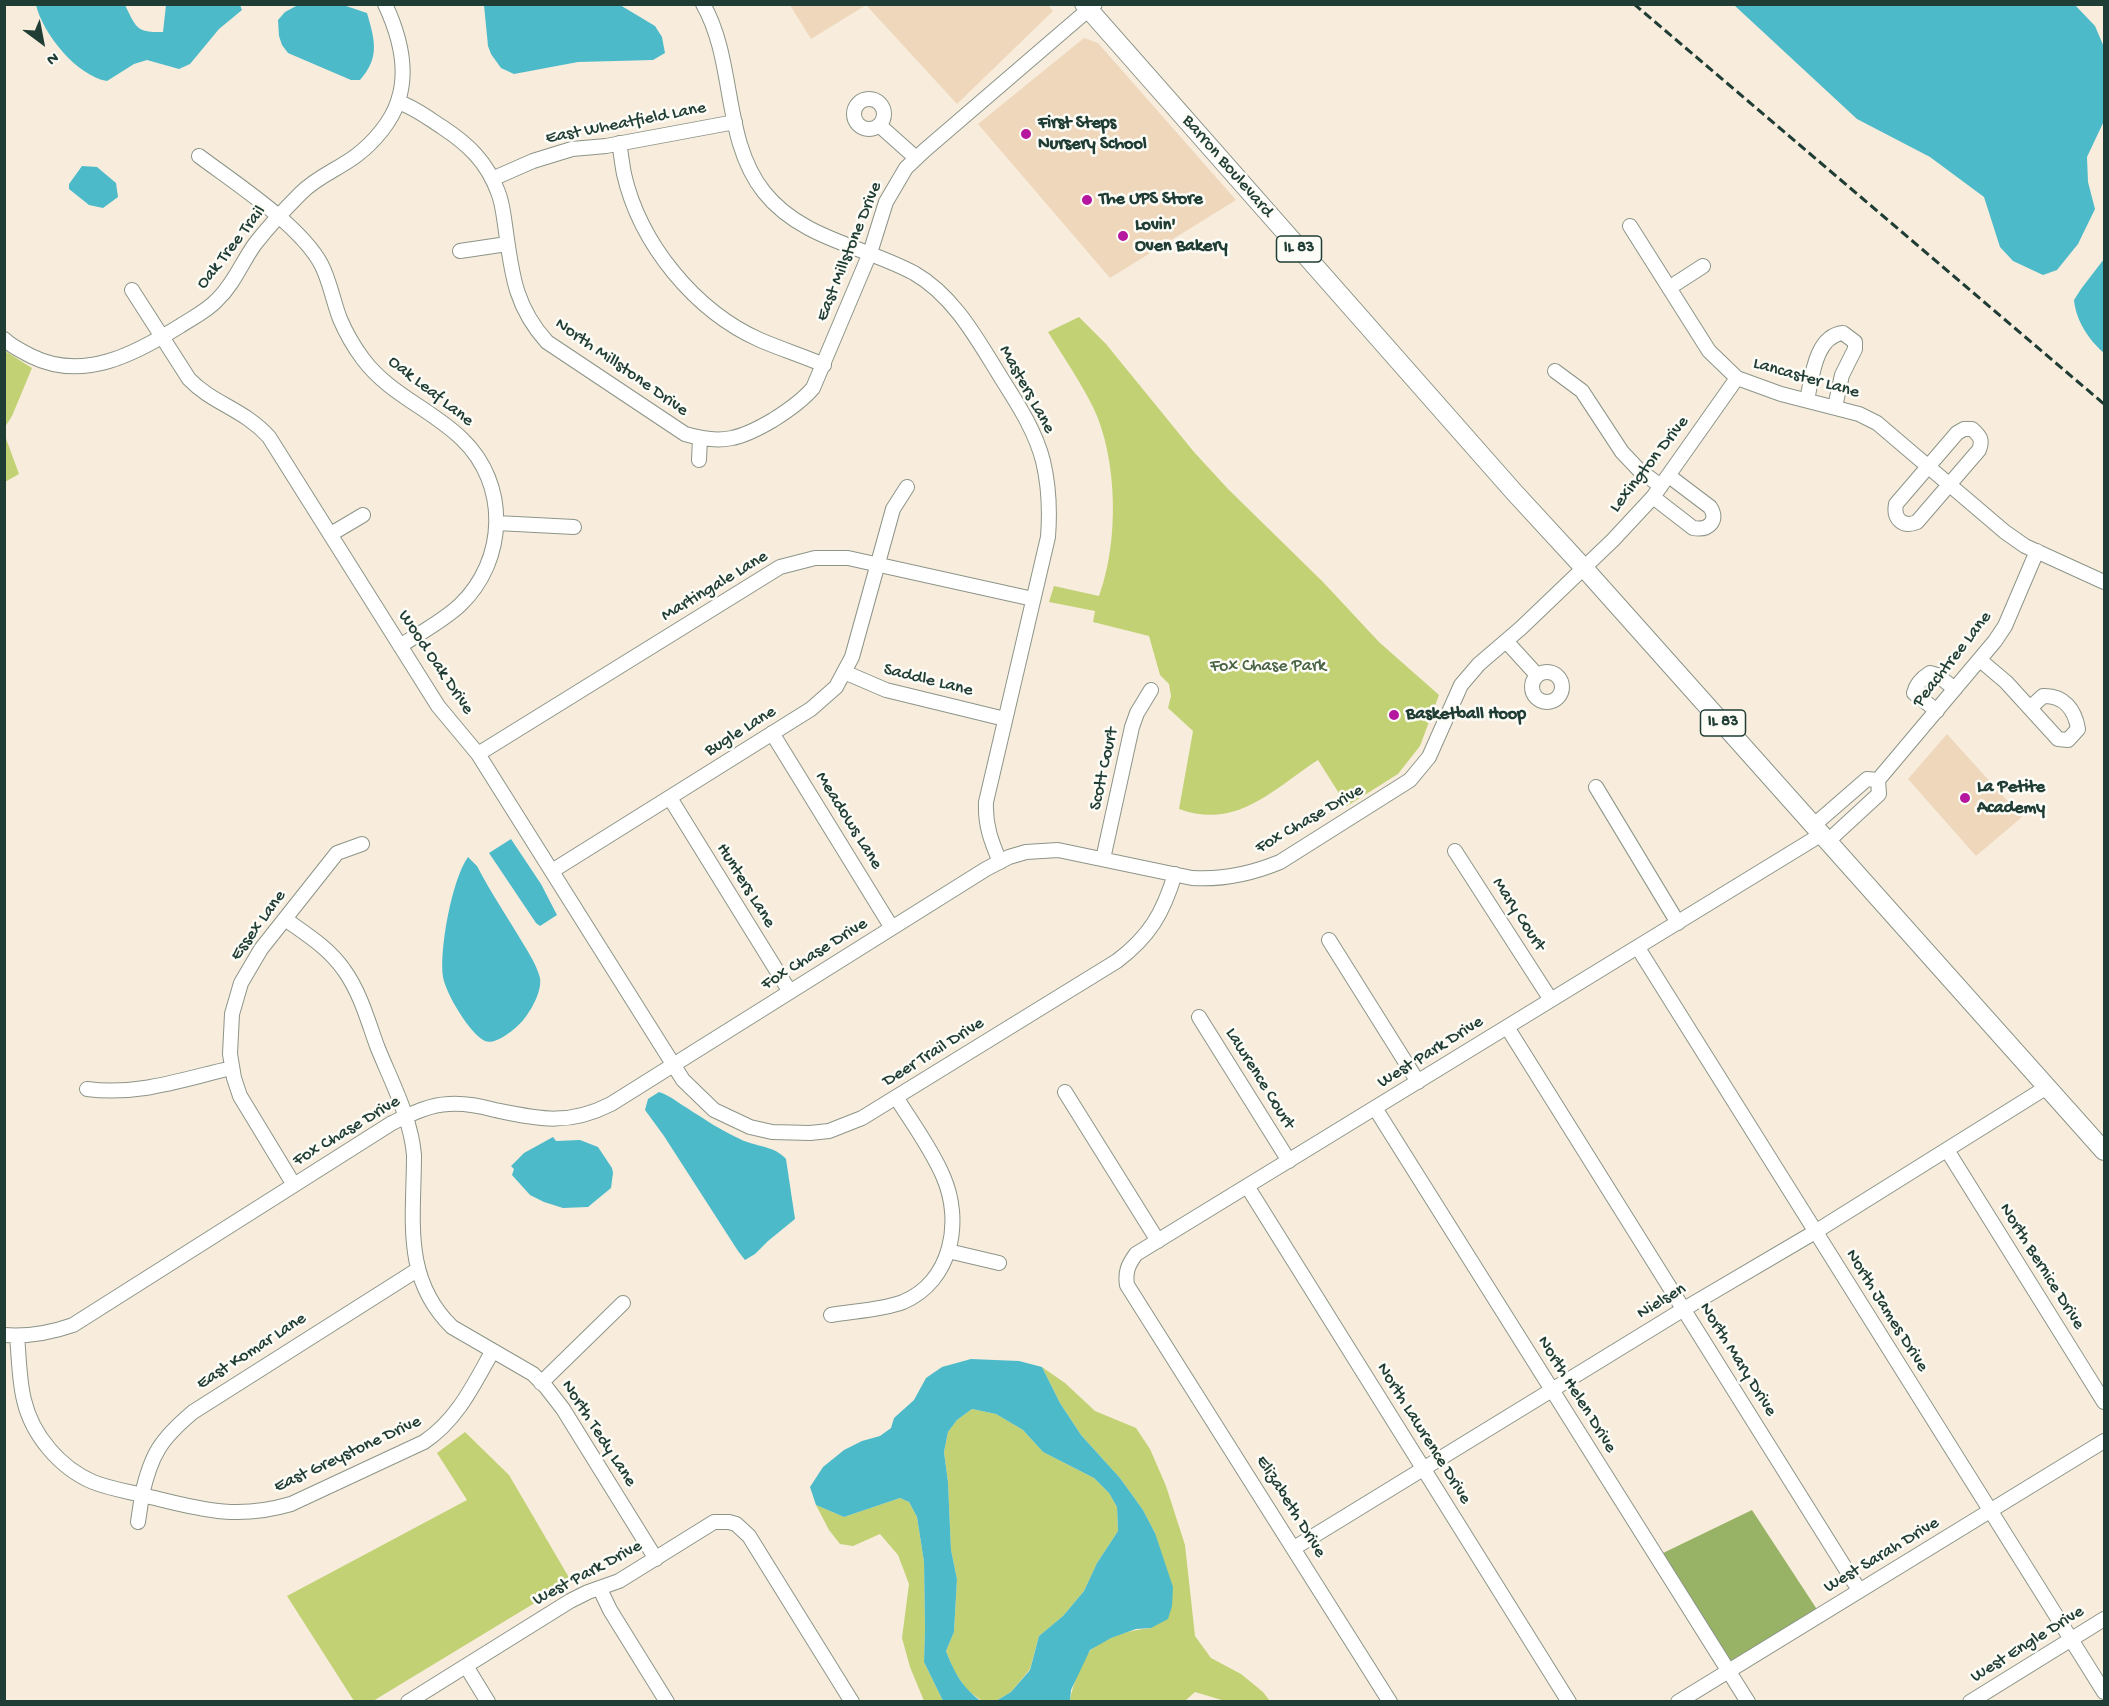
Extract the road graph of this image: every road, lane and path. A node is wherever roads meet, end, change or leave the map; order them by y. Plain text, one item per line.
1 (385, 4) edge
2 (703, 4) edge
3 (1090, 6) edge
4 (398, 102) junction
5 (735, 122) junction
6 (879, 125) dead end
7 (619, 143) junction
8 (199, 156) dead end
9 (916, 158) junction
10 (492, 179) junction
11 (278, 217) junction
12 (1630, 226) dead end
13 (507, 244) junction
14 (460, 251) dead end
15 (870, 253) junction
16 (1703, 266) dead end
17 (1669, 288) junction
18 (132, 290) dead end
19 (162, 337) junction
20 (4, 339) edge
21 (824, 364) junction
22 (1555, 371) dead end
23 (1737, 378) junction
24 (1807, 400) junction
25 (1835, 407) junction
26 (700, 438) junction
27 (699, 460) dead end
28 (1927, 467) junction
29 (1949, 485) junction
30 (1661, 486) junction
31 (907, 487) dead end
32 (363, 515) dead end
33 (497, 523) junction
34 (574, 526) dead end
35 (331, 534) junction
36 (2037, 551) junction
37 (877, 564) junction
38 (1584, 568) junction
39 (2104, 582) edge
40 (1033, 599) junction
41 (1506, 640) junction
42 (400, 646) junction
43 (1980, 660) junction
44 (844, 672) junction
45 (1537, 675) dead end
46 (1955, 689) junction
47 (1151, 690) dead end
48 (2030, 708) dead end
49 (1937, 711) junction
50 (1005, 719) junction
51 (772, 734) junction
52 (478, 754) junction
53 (1878, 780) junction
54 (1596, 787) dead end
55 (670, 798) junction
56 (1821, 833) junction
57 (362, 844) dead end
58 (1455, 851) dead end
59 (1103, 859) junction
60 (1000, 862) junction
61 (552, 871) junction
62 (1175, 874) junction
63 (285, 919) junction
64 (1678, 922) junction
65 (892, 928) junction
66 (1329, 940) dead end
67 (1638, 948) junction
68 (790, 992) junction
69 (1551, 1000) junction
70 (1199, 1017) dead end
71 (1507, 1027) junction
72 (674, 1065) junction
73 (232, 1068) junction
74 (1418, 1082) junction
75 (2047, 1087) junction
76 (87, 1089) dead end
77 (1065, 1092) dead end
78 (896, 1097) junction
79 (1375, 1108) junction
80 (405, 1117) junction
81 (1947, 1150) junction
82 (2104, 1151) edge
83 (1289, 1161) junction
84 (294, 1185) junction
85 (1247, 1186) junction
86 (1815, 1232) junction
87 (1158, 1240) junction
88 (948, 1251) junction
89 (999, 1263) dead end
90 (417, 1270) junction
91 (623, 1302) dead end
92 (1684, 1309) junction
93 (831, 1315) dead end
94 (1158, 1333) joint
95 (11, 1335) edge
96 (492, 1352) junction
97 (541, 1383) junction
98 (1552, 1390) junction
99 (2104, 1402) edge
100 (2104, 1441) edge
101 (1424, 1469) junction
102 (141, 1495) junction
103 (1990, 1512) junction
104 (138, 1522) dead end
105 (1294, 1548) junction
106 (656, 1559) junction
107 (600, 1589) junction
108 (1859, 1590) junction
109 (2104, 1619) edge
110 (2071, 1639) junction
111 (466, 1666) junction
112 (1728, 1671) junction
113 (2104, 1692) edge
114 (408, 1701) edge
115 (488, 1701) edge
116 (667, 1701) edge
117 (852, 1701) edge
118 (1390, 1701) edge
119 (1569, 1701) edge
120 (1678, 1701) edge
121 (1748, 1701) edge
122 (1970, 1701) edge

1 - 4 street, Oak Tree Trail
2 - 5 street, Masters Lane
3 - 9 street, East Millstone Drive
3 - 38 main road, Barron Boulevard / IL 83
4 - 10 street, North Millstone Drive
4 - 11 street, Oak Tree Trail
5 - 7 street, East Wheatfield Lane
5 - 15 street, Masters Lane
6 - 9 street
7 - 10 street, East Wheatfield Lane
7 - 21 street
8 - 11 street, Oak Leaf Lane
9 - 15 street, East Millstone Drive
10 - 13 street, North Millstone Drive
11 - 19 street, Oak Tree Trail
11 - 33 street, Oak Leaf Lane
12 - 17 street, Lancaster Lane
13 - 14 street
13 - 26 street, North Millstone Drive
15 - 21 street, East Millstone Drive
15 - 40 street, Masters Lane
16 - 17 street
17 - 23 street, Lancaster Lane
18 - 19 street, Wood Oak Drive
19 - 20 street, Oak Tree Trail
19 - 35 street, Wood Oak Drive
21 - 26 street, East Millstone Drive
22 - 30 street
23 - 24 street, Lancaster Lane
23 - 30 street, Lexington Drive
24 - 25 street, Lancaster Lane
24 - 25 street
25 - 28 street, Lancaster Lane
26 - 27 street
28 - 29 street, Lancaster Lane
28 - 29 street
28 - 29 street
29 - 36 street, Lancaster Lane
30 - 38 street, Lexington Drive
31 - 37 street, Bugle Lane
32 - 35 street
33 - 34 street
33 - 42 street, Oak Leaf Lane
35 - 42 street, Wood Oak Drive
36 - 39 street, Lancaster Lane
36 - 43 street, Peachtree Lane
37 - 40 street, Martingale Lane
37 - 44 street, Bugle Lane
37 - 52 street, Martingale Lane
38 - 41 street, Fox Chase Drive
38 - 56 main road, IL 83
40 - 50 street, Masters Lane
41 - 45 street
41 - 62 street, Fox Chase Drive
42 - 52 street, Wood Oak Drive
43 - 46 street, Peachtree Lane
43 - 48 street
44 - 50 street, Saddle Lane
44 - 51 street, Bugle Lane
46 - 49 street, Peachtree Lane
46 - 49 street
47 - 59 street, Scott Court
49 - 53 street, Peachtree Lane
50 - 60 street, Masters Lane
51 - 55 street, Bugle Lane
51 - 65 street, Meadows Lane
52 - 61 street, Wood Oak Drive
53 - 56 street, Peachtree Lane
53 - 56 street, Peachtree Lane
54 - 64 street
55 - 61 street, Bugle Lane
55 - 68 street, Hunters Lane
56 - 64 street, West Park Drive
56 - 75 main road, IL 83
57 - 63 street, Essex Lane
58 - 69 street, Mary Court
59 - 60 street, Fox Chase Drive
59 - 62 street, Fox Chase Drive
60 - 65 street, Fox Chase Drive
61 - 72 street, Wood Oak Drive
62 - 78 street, Deer Trail Drive
63 - 73 street, Essex Lane
63 - 80 street, North Tedy Lane
64 - 67 street, West Park Drive
65 - 68 street, Fox Chase Drive
66 - 74 street
67 - 69 street, West Park Drive
67 - 86 street, North James Drive
68 - 72 street, Fox Chase Drive
69 - 71 street, West Park Drive
70 - 83 street, Lawrence Court
71 - 74 street, West Park Drive
71 - 92 street, North Mary Drive
72 - 78 street, Deer Trail Drive
72 - 80 street, Fox Chase Drive
73 - 76 street
73 - 84 street, Essex Lane
74 - 79 street, West Park Drive
75 - 81 street, Nielsen
75 - 82 main road, IL 83
77 - 87 street
78 - 88 street
79 - 83 street, West Park Drive
79 - 98 street, North Helen Drive
80 - 84 street, Fox Chase Drive
80 - 90 street, North Tedy Lane
81 - 86 street, Nielsen
81 - 99 street, North Bernice Drive
83 - 85 street, West Park Drive
84 - 95 street, Fox Chase Drive
85 - 87 street, West Park Drive
85 - 101 street, North Lawrence Drive
86 - 92 street, Nielsen
86 - 103 street, North James Drive
87 - 94 street, West Park Drive
88 - 89 street
88 - 93 street
90 - 96 street, North Tedy Lane
90 - 102 street, East Komar Lane
91 - 97 street
92 - 98 street, Nielsen
92 - 108 street, North Mary Drive
94 - 105 street, Elizabeth Drive
95 - 102 street, East Greystone Drive
96 - 97 street, North Tedy Lane
96 - 102 street, East Greystone Drive
97 - 106 street, North Tedy Lane
98 - 101 street, Nielsen
98 - 112 street, North Helen Drive
100 - 103 street, West Sarah Drive
101 - 105 street, Nielsen
101 - 119 street, North Lawrence Drive
102 - 104 street, East Komar Lane
103 - 108 street, West Sarah Drive
103 - 110 street, North James Drive
105 - 118 street, Elizabeth Drive
106 - 107 street, West Park Drive
106 - 117 street, West Park Drive
107 - 111 street, West Park Drive
107 - 116 street
108 - 112 street, West Sarah Drive
109 - 110 street, West Engle Drive
110 - 113 street, North James Drive
110 - 122 street, West Engle Drive
111 - 114 street, West Park Drive
111 - 115 street
112 - 120 street, West Sarah Drive
112 - 121 street, North Helen Drive

